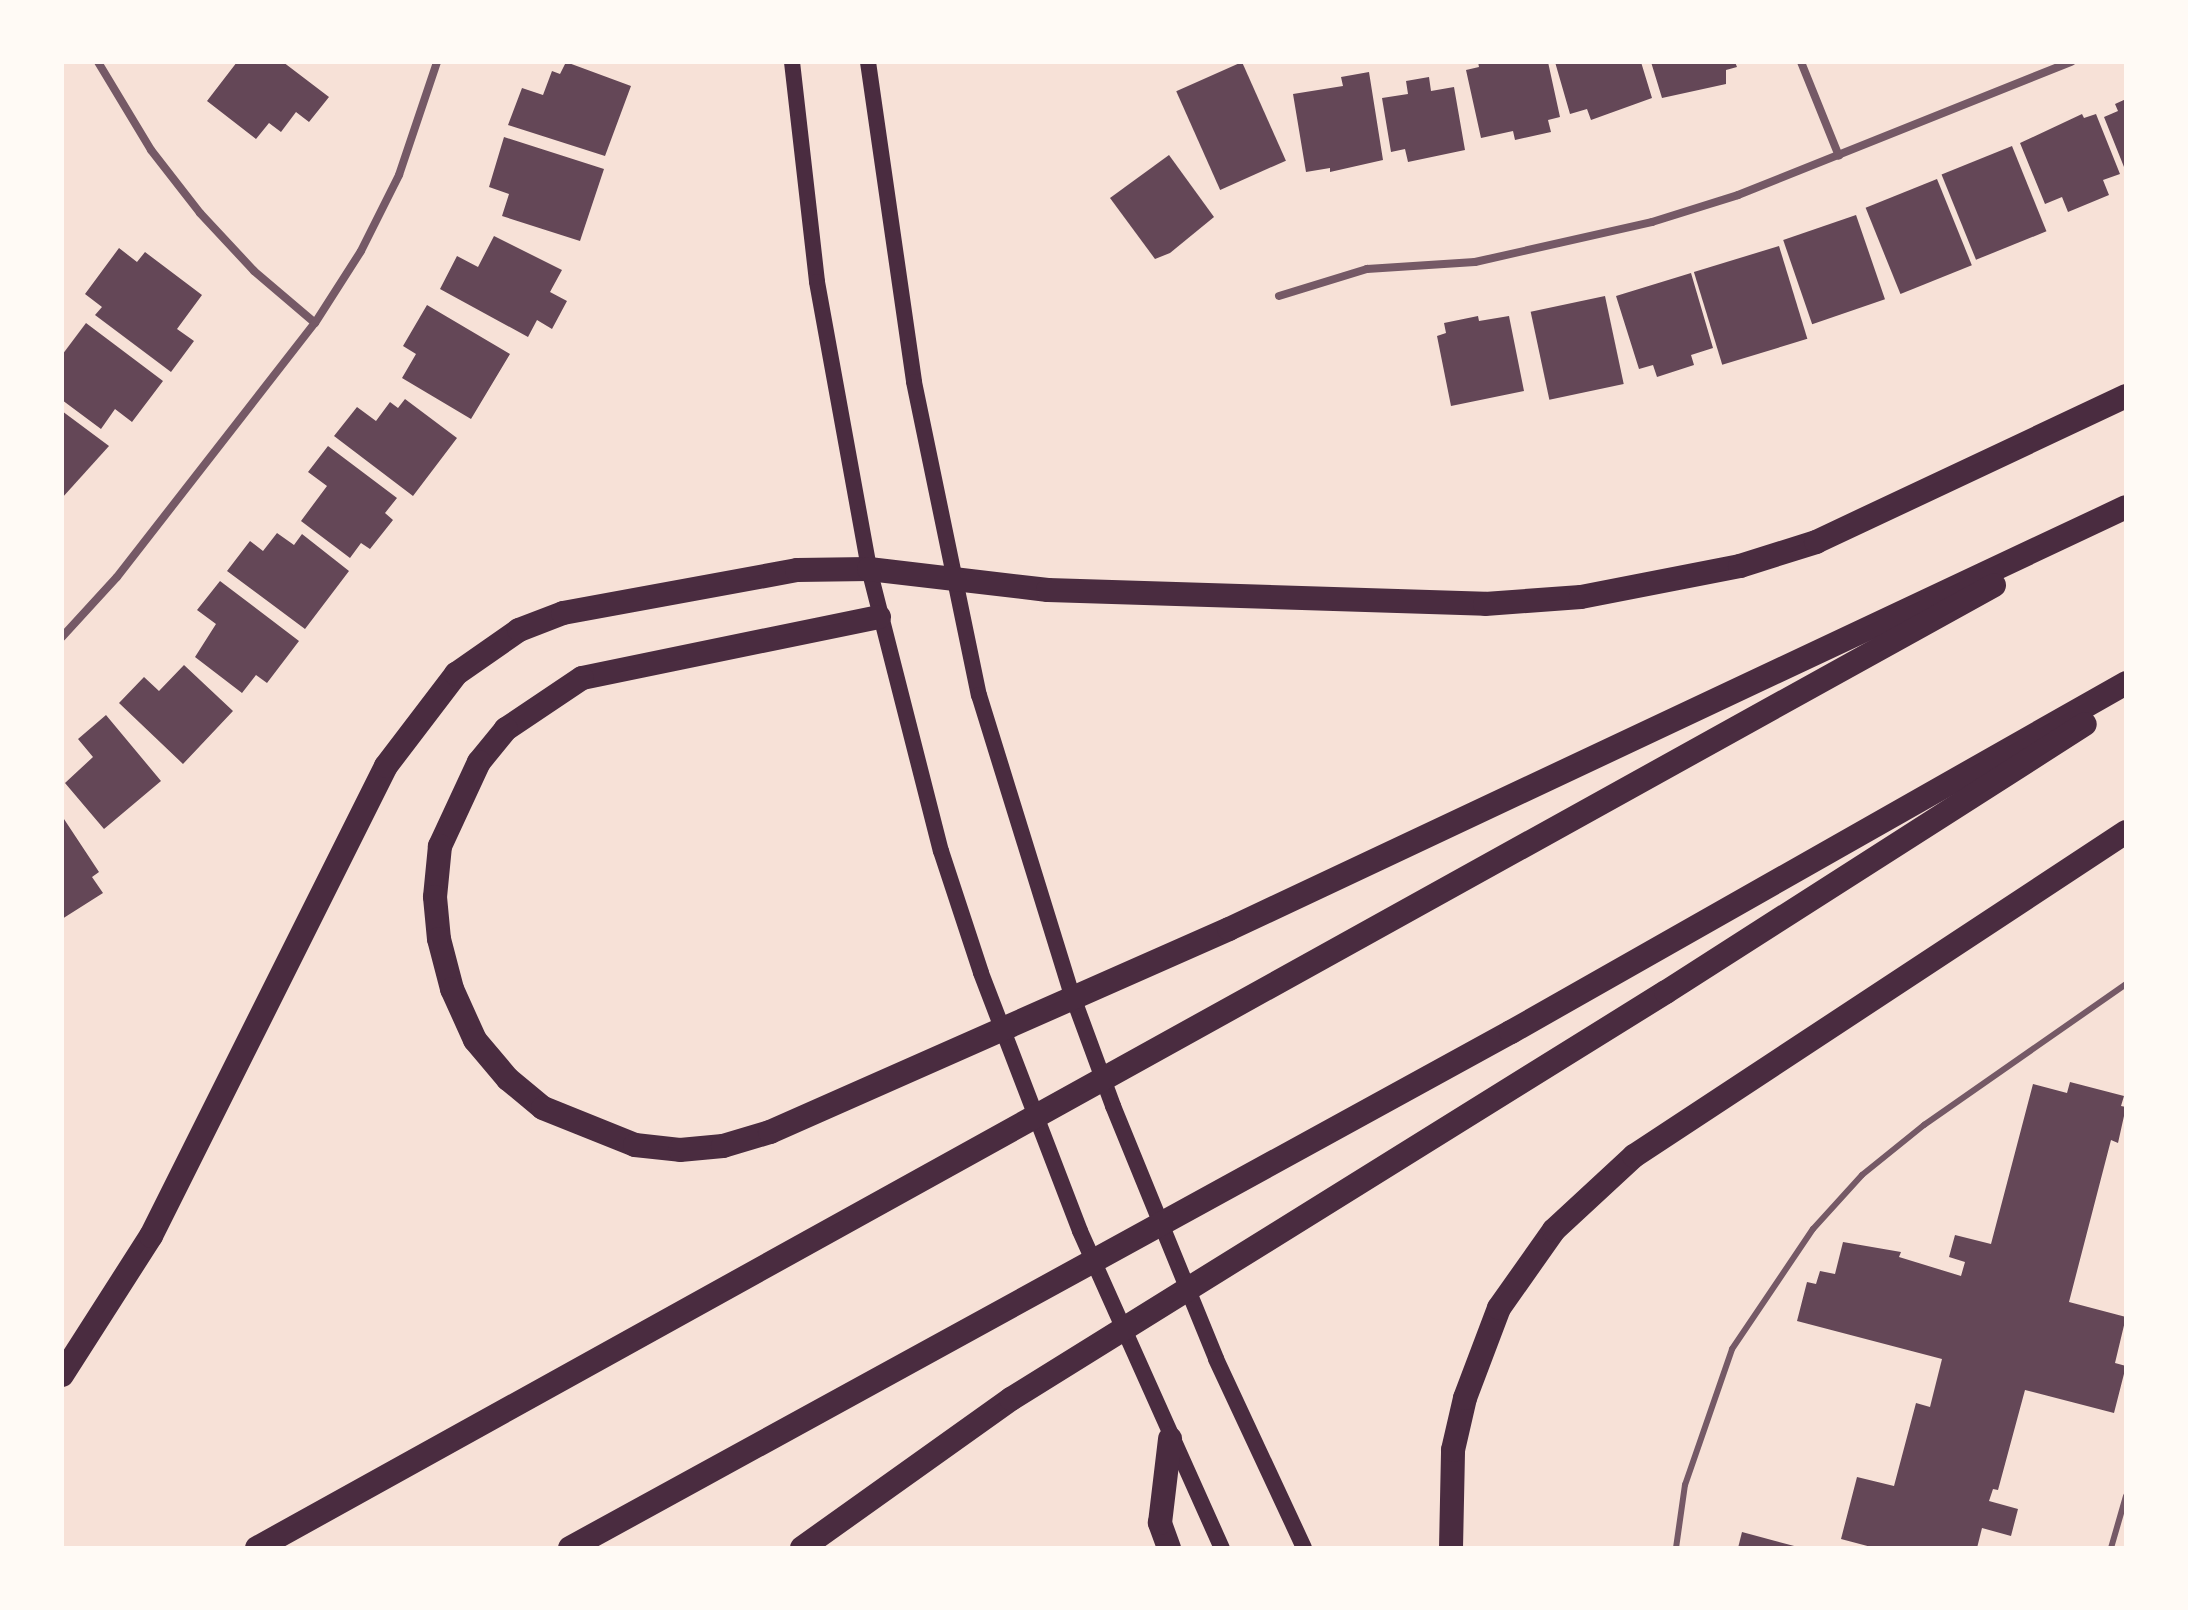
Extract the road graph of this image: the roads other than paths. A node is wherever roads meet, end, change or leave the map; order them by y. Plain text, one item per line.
1 (98, 62) edge
2 (437, 62) edge
3 (792, 62) edge
4 (868, 62) edge
5 (1801, 62) edge
6 (2071, 62) edge
7 (1839, 156) junction
8 (1279, 296) dead end
9 (315, 323) junction
10 (2126, 396) edge
11 (2126, 510) edge
12 (869, 569) junction
13 (951, 577) junction
14 (879, 617) junction
15 (62, 637) edge
16 (2126, 683) edge
17 (2126, 697) edge
18 (2126, 832) edge
19 (2126, 984) edge
20 (62, 1375) edge
21 (1170, 1439) junction
22 (2126, 1496) edge
23 (257, 1548) edge
24 (570, 1548) edge
25 (802, 1548) edge
26 (1169, 1548) edge
27 (1222, 1548) edge
28 (1304, 1548) edge
29 (1451, 1548) edge
30 (1676, 1548) edge
31 (2111, 1548) edge

1 - 9 street
2 - 9 street
3 - 12 main road
4 - 13 main road
5 - 7 street
6 - 7 street
7 - 8 street
9 - 15 street
10 - 13 highway
11 - 14 highway
11 - 23 highway
12 - 13 highway
12 - 14 main road
12 - 20 highway
13 - 28 main road
14 - 21 main road
16 - 24 highway
17 - 25 highway
18 - 29 highway
19 - 30 lane
21 - 26 highway
21 - 27 main road
22 - 31 lane

